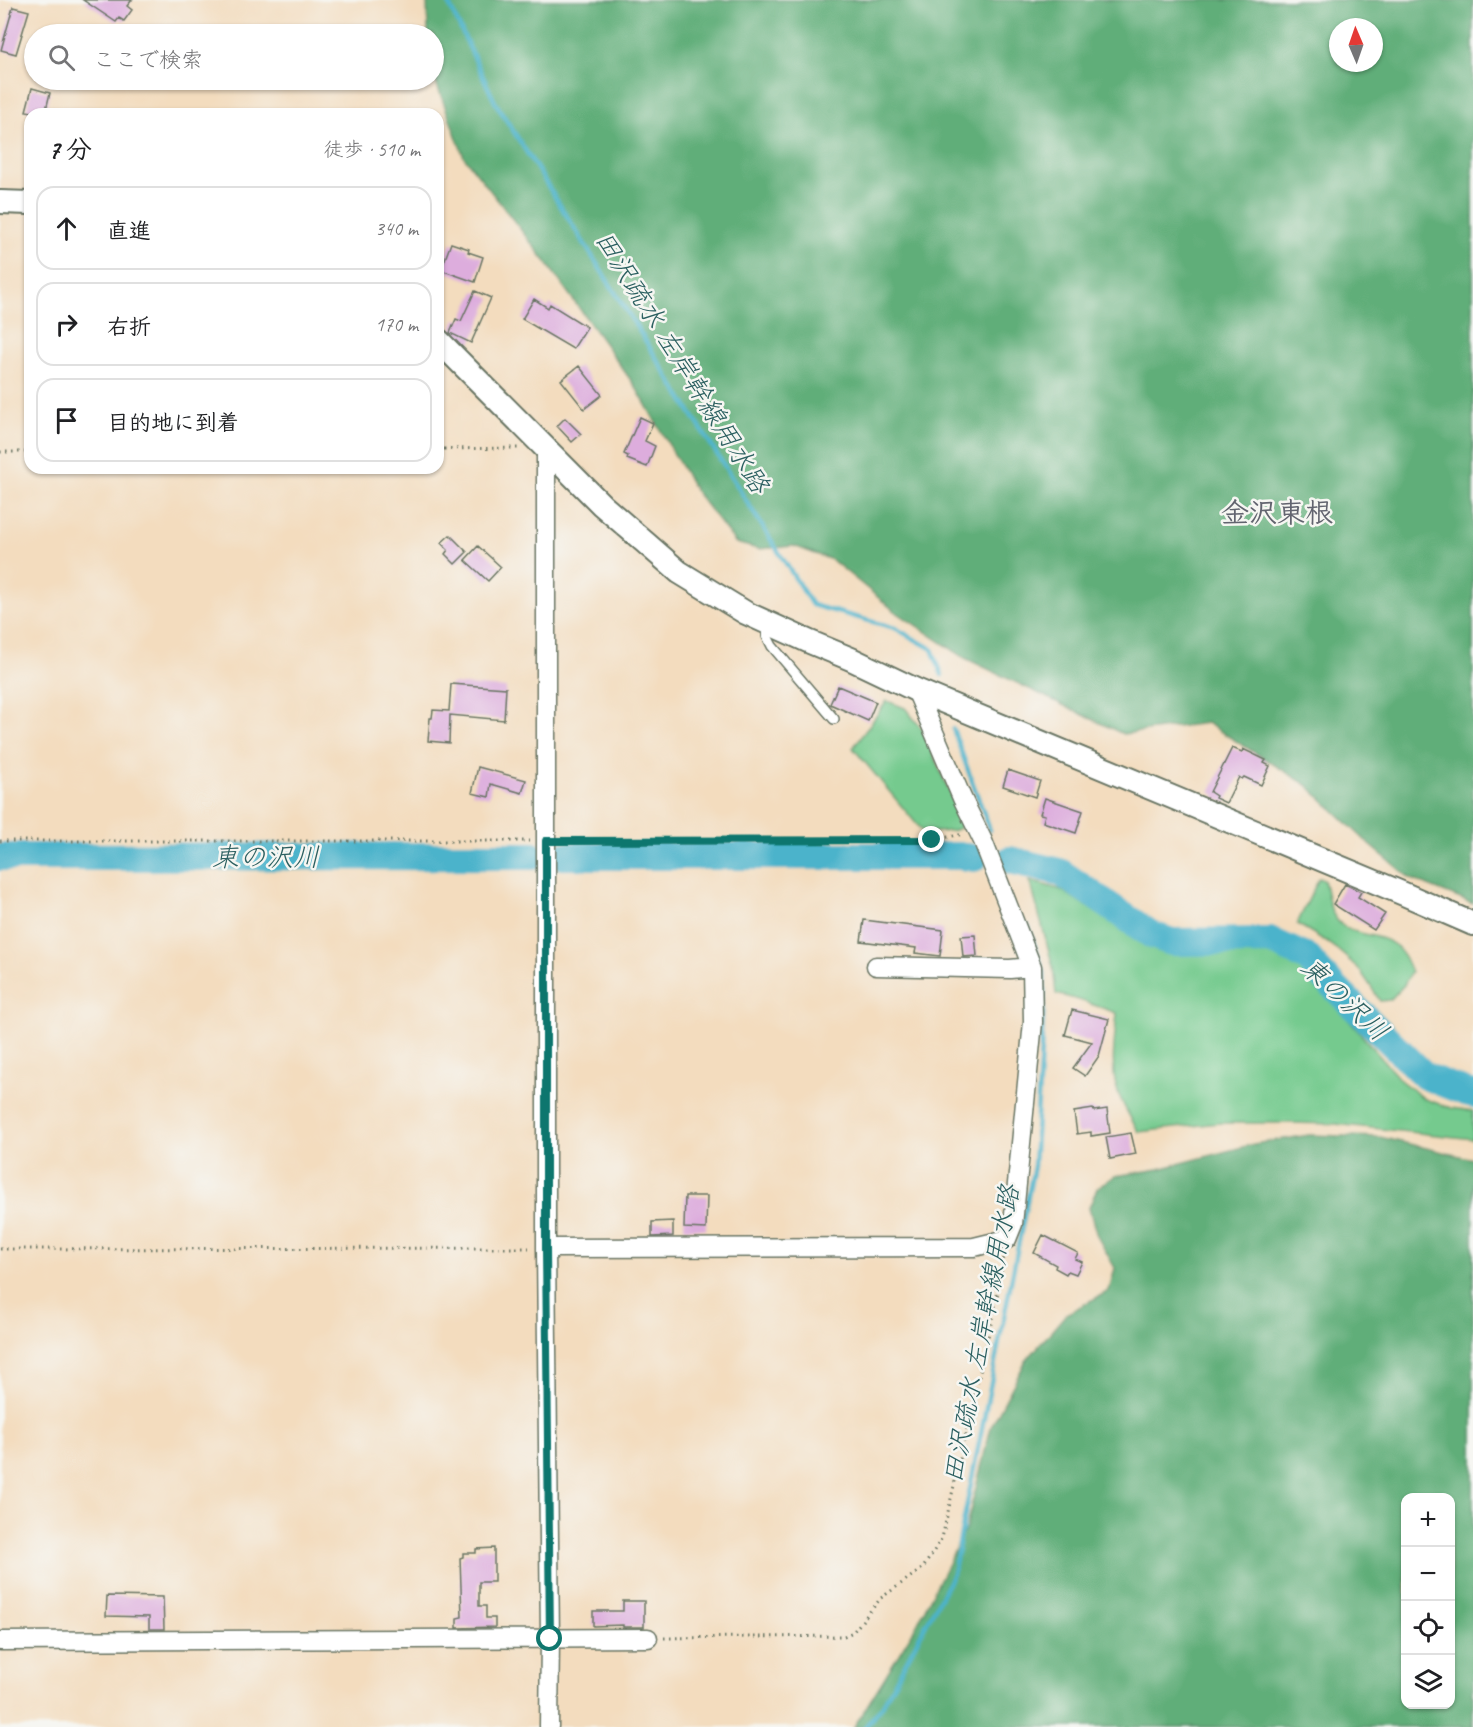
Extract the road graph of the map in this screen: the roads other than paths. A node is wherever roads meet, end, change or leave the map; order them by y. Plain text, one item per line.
1 (0, 202) edge
2 (24, 203) edge
3 (444, 346) edge
4 (546, 448) junction
5 (767, 623) junction
6 (916, 690) junction
7 (834, 719) dead end
8 (1473, 924) edge
9 (876, 966) dead end
10 (1032, 968) junction
11 (546, 1248) junction
12 (648, 1638) road end
13 (550, 1639) junction
14 (0, 1641) edge
15 (549, 1727) edge

1 - 2 street
3 - 4 street
4 - 5 street
4 - 11 street
5 - 6 street
5 - 7 lane
6 - 8 street
6 - 10 street
9 - 10 street
10 - 11 street
11 - 13 street
12 - 13 street
13 - 14 street
13 - 15 street

